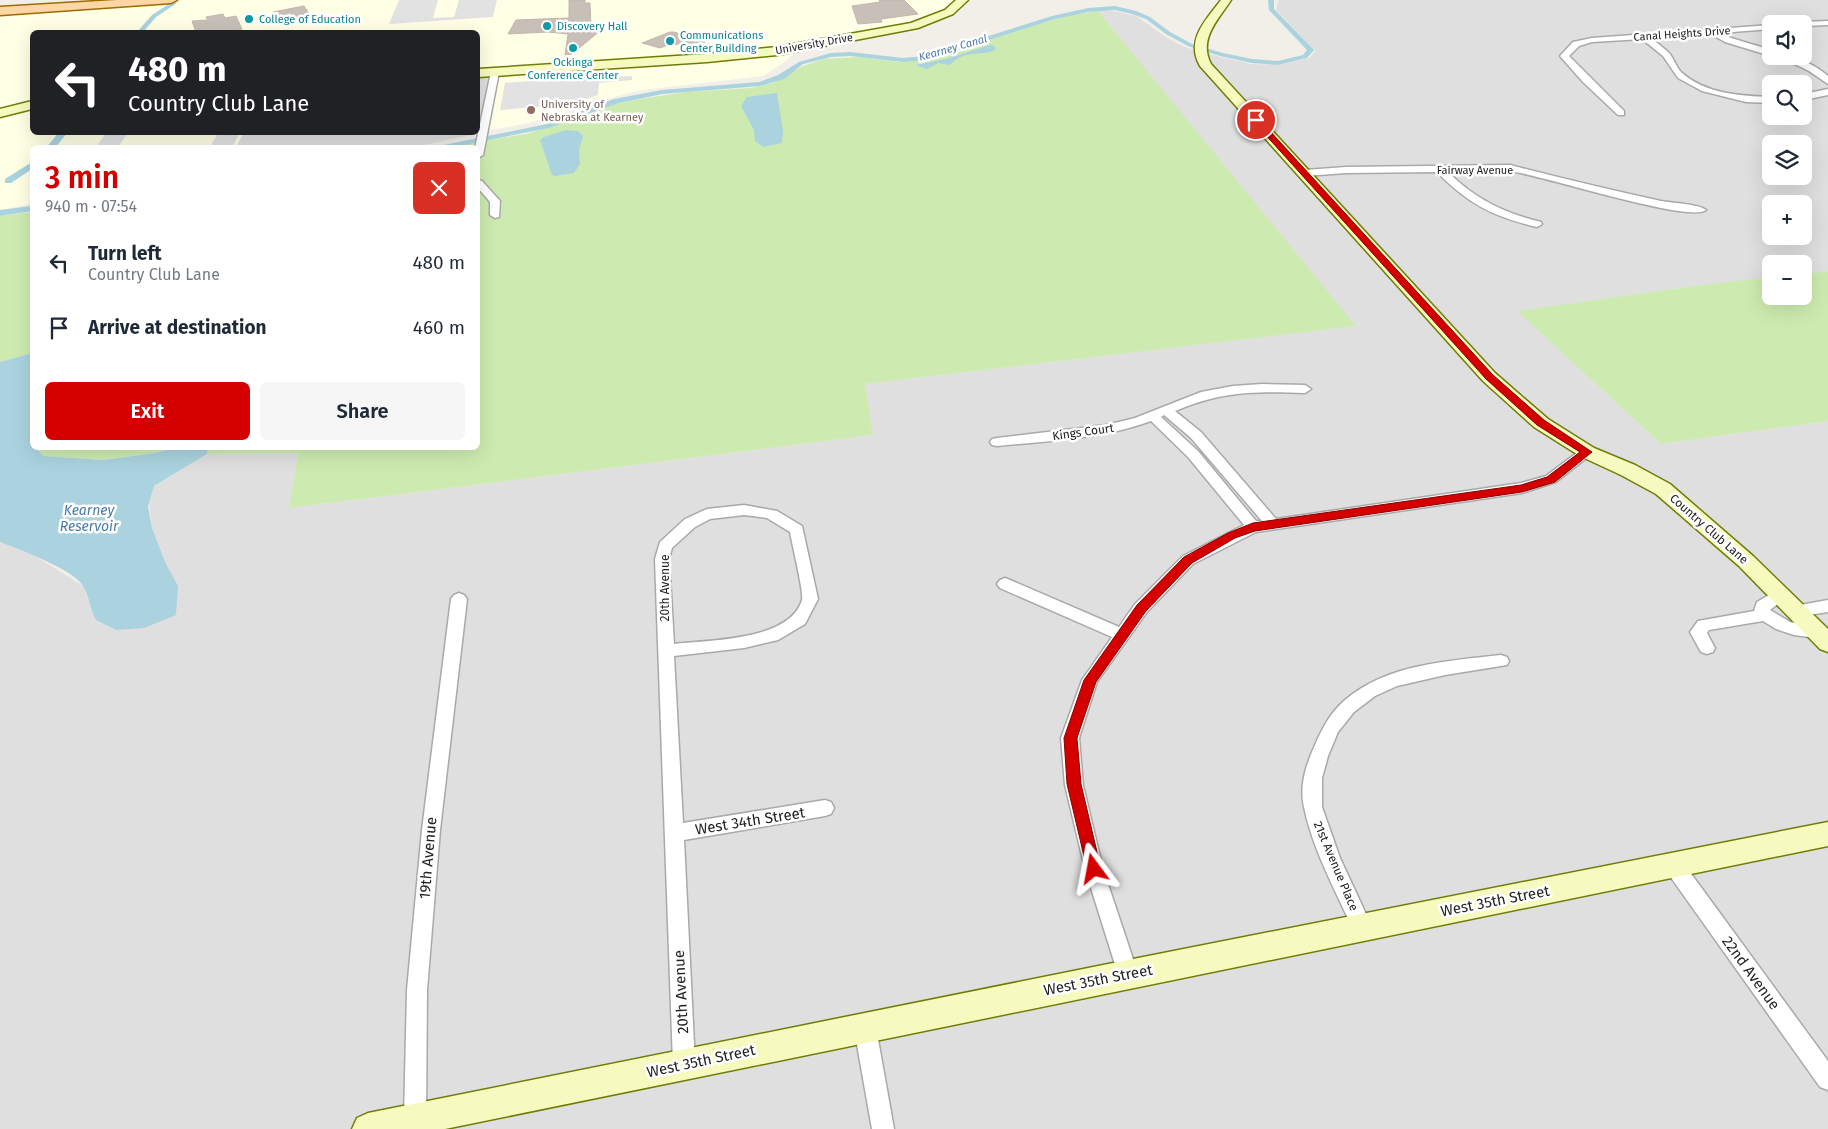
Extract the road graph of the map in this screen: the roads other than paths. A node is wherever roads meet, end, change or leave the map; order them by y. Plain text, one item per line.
1 (104, 0) edge
2 (168, 0) edge
3 (963, 0) edge
4 (1226, 0) edge
5 (67, 3) edge
6 (0, 7) edge
7 (0, 11) edge
8 (1828, 22) edge
9 (1812, 24) edge
10 (1812, 26) edge
11 (1762, 28) edge
12 (1713, 32) junction
13 (1828, 32) edge
14 (1645, 36) junction
15 (1762, 50) edge
16 (1804, 65) edge
17 (495, 72) junction
18 (480, 73) edge
19 (1828, 81) edge
20 (1828, 92) edge
21 (1812, 95) edge
22 (1762, 100) edge
23 (30, 106) edge
24 (0, 113) edge
25 (1621, 114) dead end
26 (479, 145) edge
27 (1440, 169) junction
28 (1305, 173) junction
29 (480, 185) edge
30 (1701, 210) dead end
31 (495, 215) dead end
32 (1537, 224) dead end
33 (1305, 389) dead end
34 (1167, 411) junction
35 (1153, 416) junction
36 (997, 442) dead end
37 (1587, 452) junction
38 (1272, 523) junction
39 (1253, 527) junction
40 (1005, 584) dead end
41 (1779, 595) junction
42 (459, 599) dead end
43 (1828, 606) edge
44 (1795, 611) junction
45 (1766, 615) junction
46 (1122, 635) junction
47 (1822, 638) edge
48 (1707, 648) dead end
49 (666, 650) junction
50 (1501, 661) dead end
51 (825, 808) dead end
52 (674, 833) junction
53 (1828, 834) edge
54 (1674, 866) junction
55 (1362, 927) junction
56 (1128, 974) junction
57 (865, 1028) junction
58 (684, 1064) junction
59 (1828, 1079) edge
60 (415, 1120) junction
61 (368, 1129) edge
62 (882, 1129) edge

1 - 5 main road
2 - 5 main road
3 - 17 street, University Drive
4 - 28 street, Country Club Lane
5 - 6 main road
5 - 7 main road
8 - 9 street
10 - 13 street
11 - 12 street, Canal Heights Drive
12 - 14 street, Canal Heights Drive
12 - 15 street
14 - 22 street
14 - 25 street, Canal Heights Drive
16 - 19 street
17 - 18 street, University Drive
17 - 26 street
20 - 21 street
23 - 24 street
27 - 28 street, Fairway Avenue
27 - 30 street, Fairway Avenue
27 - 32 street
28 - 37 street, Country Club Lane
29 - 31 street
33 - 34 street, Kings Court
34 - 35 street, Kings Court
34 - 38 street
35 - 36 street, Kings Court
35 - 39 street
37 - 38 street
37 - 41 street, Country Club Lane
38 - 39 street
39 - 46 street
40 - 46 street
41 - 44 street, Country Club Lane
41 - 45 street
42 - 60 street, 19th Avenue
43 - 44 street
44 - 47 street, Country Club Lane
45 - 47 street
45 - 48 street
46 - 56 street
49 - 49 street, 20th Avenue
49 - 52 street, 20th Avenue
50 - 55 street, 21st Avenue Place
51 - 52 street, West 34th Street
52 - 58 street, 20th Avenue
53 - 54 street, West 35th Street
54 - 55 street, West 35th Street
54 - 59 street, 22nd Avenue
55 - 56 street, West 35th Street
56 - 57 street, West 35th Street
57 - 58 street, West 35th Street
57 - 62 street
58 - 60 street, West 35th Street
60 - 61 street, West 35th Street

